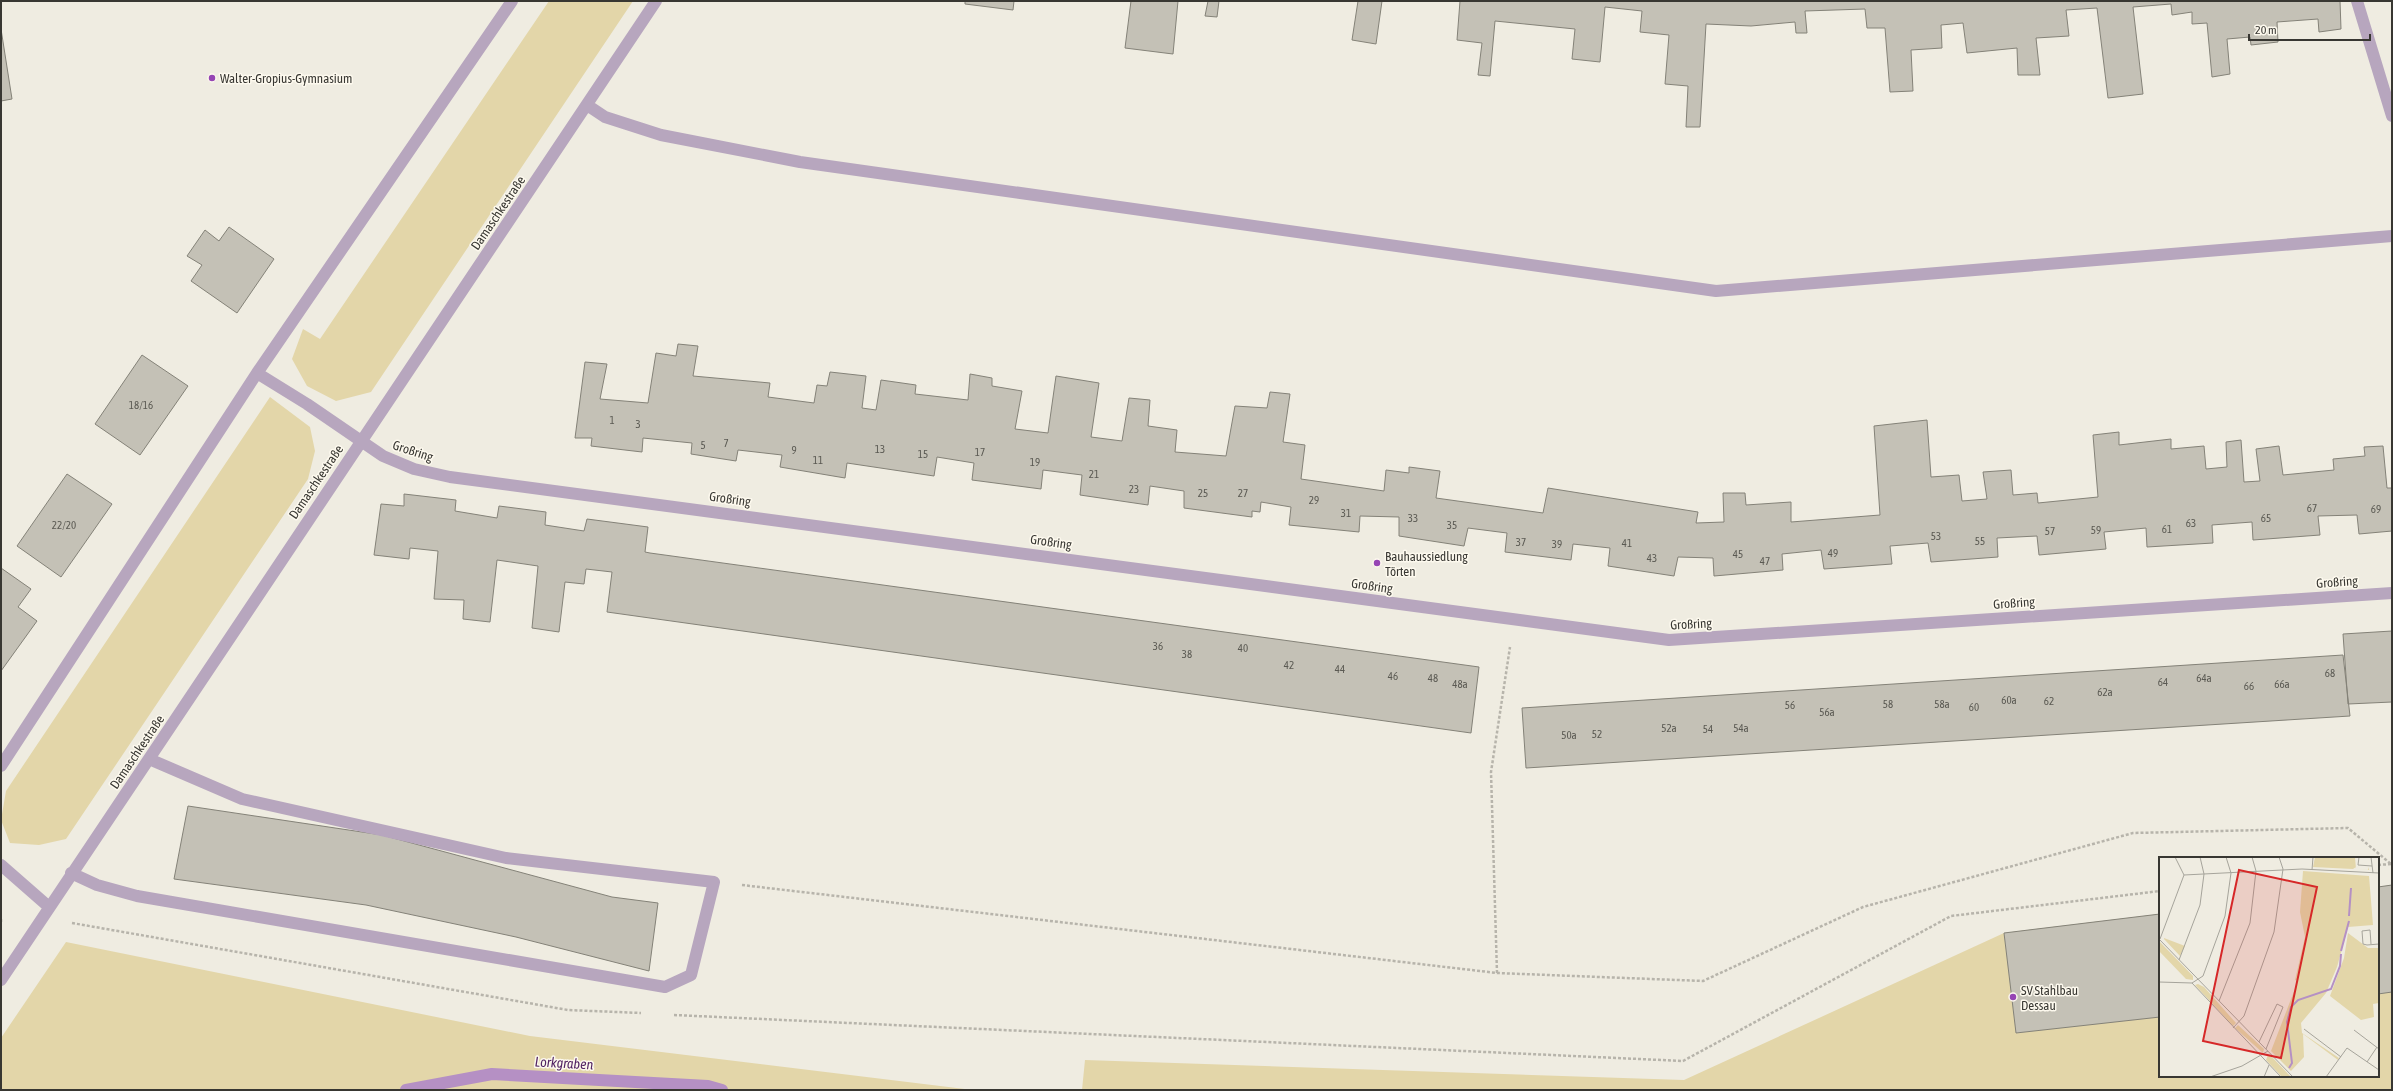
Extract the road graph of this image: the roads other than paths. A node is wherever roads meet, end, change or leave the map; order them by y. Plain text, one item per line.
1 (512, 1) edge
2 (656, 1) edge
3 (2357, 1) edge
4 (587, 105) junction
5 (2392, 116) edge
6 (2392, 236) edge
7 (258, 373) junction
8 (361, 441) junction
9 (2392, 593) edge
10 (149, 759) junction
11 (1, 766) edge
12 (1, 865) edge
13 (71, 873) junction
14 (49, 907) junction
15 (1, 980) edge

1 - 7 street
2 - 4 street, Damaschkestraße
3 - 5 street
4 - 6 street
4 - 8 street, Damaschkestraße
7 - 8 street, Großring
7 - 11 street
8 - 9 street, Großring
8 - 10 street, Damaschkestraße
10 - 13 street, Damaschkestraße
10 - 13 street
12 - 14 street
13 - 14 street, Damaschkestraße
14 - 15 street, Damaschkestraße

